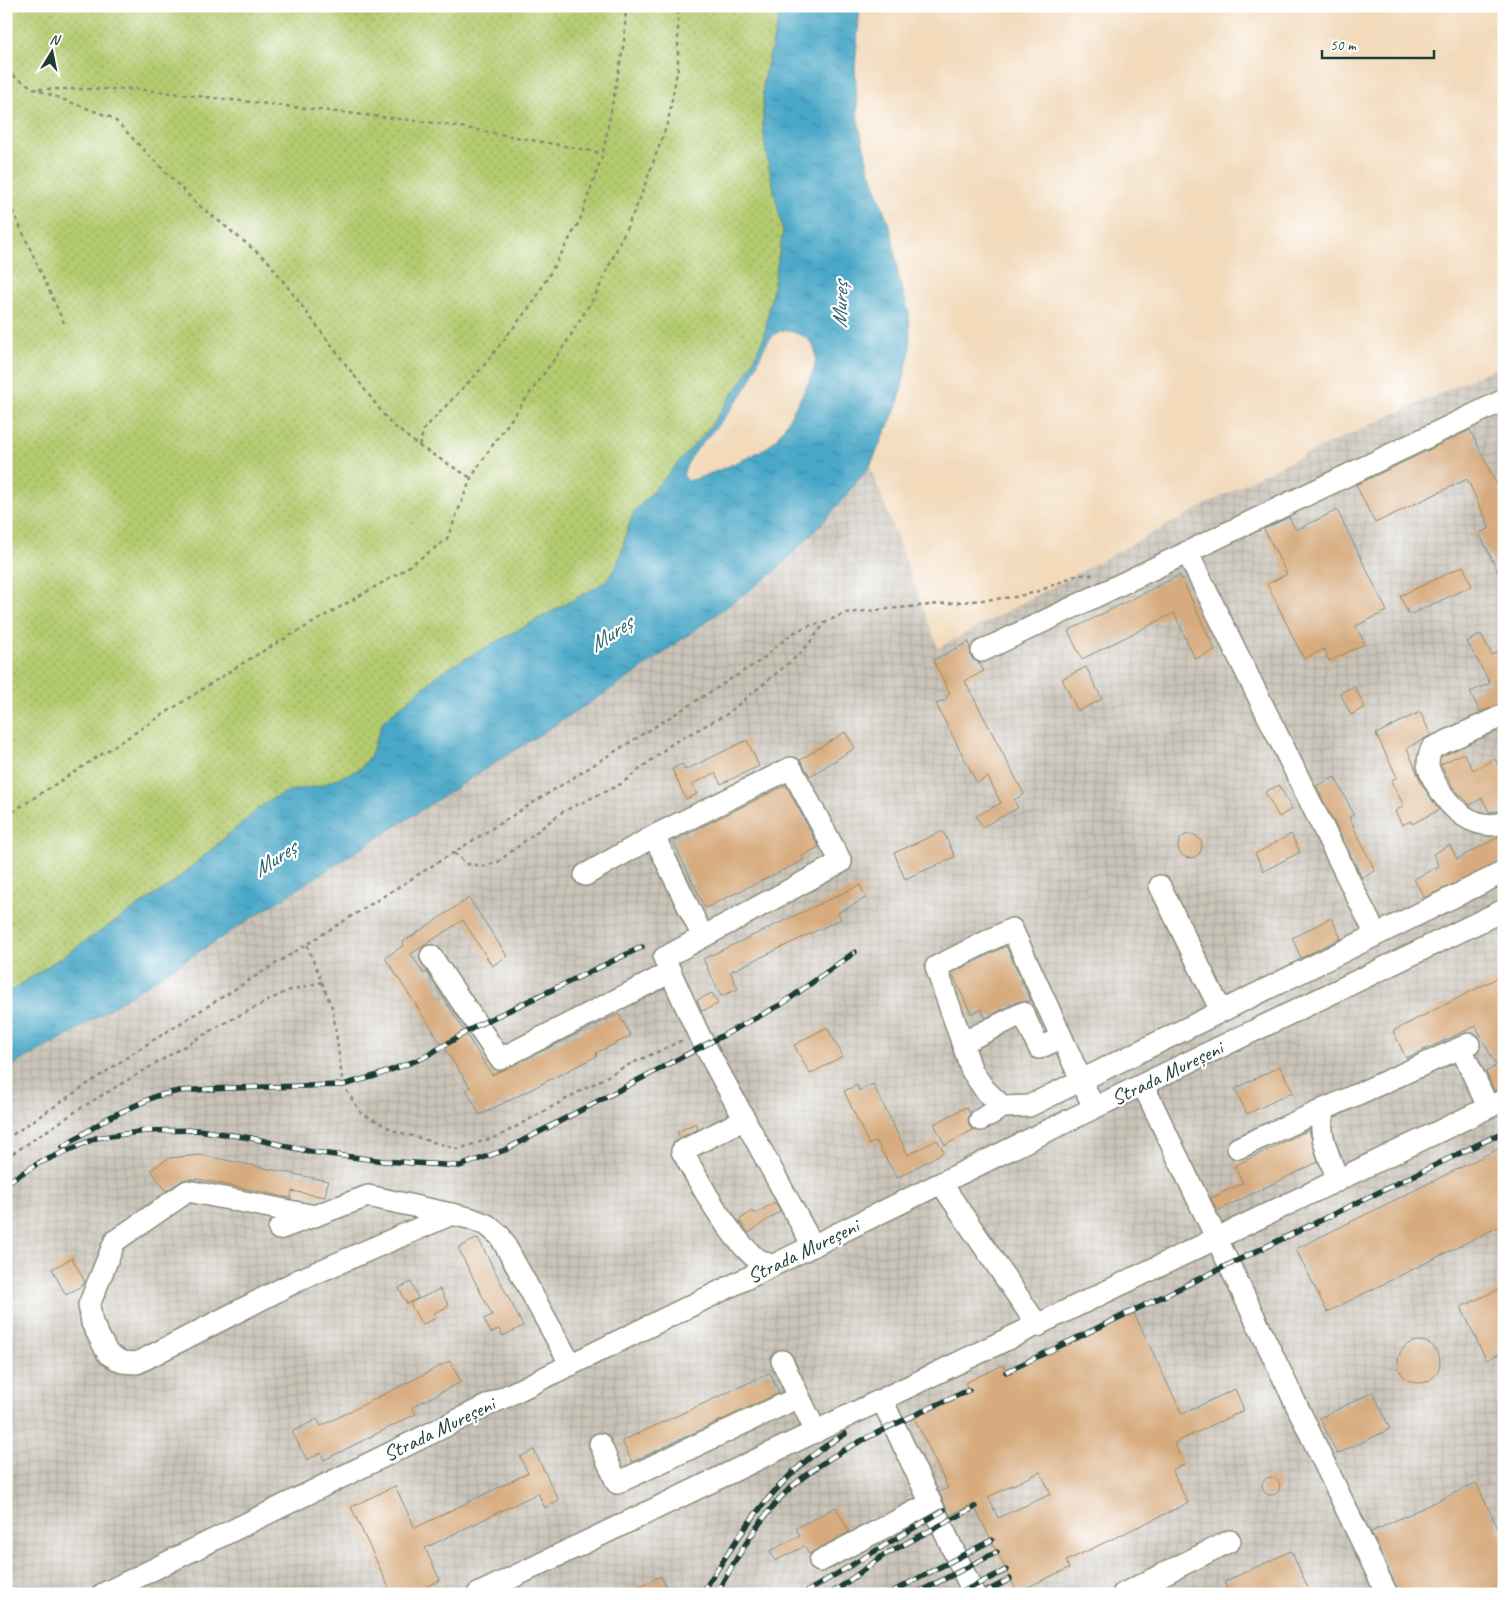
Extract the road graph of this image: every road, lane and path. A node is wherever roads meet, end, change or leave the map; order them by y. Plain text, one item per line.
1 (626, 6) edge
2 (678, 6) edge
3 (6, 71) edge
4 (35, 89) junction
5 (603, 153) junction
6 (6, 196) edge
7 (64, 323) dead end
8 (1504, 400) edge
9 (419, 446) junction
10 (471, 478) junction
11 (1187, 552) junction
12 (1118, 586) junction
13 (826, 622) junction
14 (982, 651) dead end
15 (1504, 715) edge
16 (6, 816) edge
17 (1504, 823) edge
18 (654, 836) junction
19 (454, 853) junction
20 (1504, 872) edge
21 (585, 875) dead end
22 (1160, 886) dead end
23 (1504, 910) edge
24 (1376, 935) junction
25 (703, 937) junction
26 (307, 944) junction
27 (431, 956) dead end
28 (671, 972) junction
29 (322, 982) junction
30 (1221, 1011) junction
31 (698, 1033) junction
32 (1061, 1038) junction
33 (962, 1043) junction
34 (1079, 1080) junction
35 (1143, 1085) junction
36 (1496, 1104) edge
37 (1003, 1107) junction
38 (1094, 1108) junction
39 (1324, 1109) junction
40 (745, 1119) junction
41 (980, 1120) dead end
42 (6, 1139) edge
43 (1238, 1148) dead end
44 (6, 1158) edge
45 (1338, 1180) junction
46 (941, 1183) junction
47 (452, 1214) junction
48 (315, 1216) junction
49 (279, 1230) dead end
50 (1217, 1239) junction
51 (813, 1246) junction
52 (772, 1266) junction
53 (1038, 1326) junction
54 (782, 1361) dead end
55 (571, 1365) junction
56 (799, 1397) junction
57 (882, 1400) junction
58 (816, 1432) junction
59 (600, 1444) dead end
60 (931, 1503) junction
61 (1230, 1541) dead end
62 (820, 1560) dead end
63 (103, 1594) edge
64 (478, 1594) edge
65 (974, 1594) edge
66 (1123, 1594) edge
67 (1387, 1594) edge

1 - 5 path
2 - 10 path
3 - 4 path
4 - 5 path
4 - 9 path
5 - 9 path
6 - 7 path
8 - 11 street
9 - 10 path
10 - 16 path
11 - 12 street
11 - 24 street
12 - 13 path
12 - 14 street
13 - 19 path
13 - 19 path
15 - 17 street
18 - 21 street
18 - 25 street
18 - 25 street
19 - 26 path
20 - 24 street
22 - 30 street
23 - 35 street, Strada Mureșeni
24 - 30 street
25 - 28 street
26 - 29 path
26 - 42 path
27 - 28 street
28 - 31 street
29 - 31 path
29 - 44 path
30 - 34 street
31 - 40 street
32 - 33 street
32 - 33 street
32 - 34 street
33 - 37 street
34 - 37 street
34 - 38 street
35 - 38 street, Strada Mureșeni
35 - 50 street
36 - 39 street
36 - 45 street
37 - 41 street
38 - 46 street, Strada Mureșeni
39 - 43 street
39 - 45 street
40 - 51 street
40 - 52 street
45 - 50 street
46 - 51 street, Strada Mureșeni
46 - 53 street
47 - 48 street
47 - 48 street
47 - 55 street
48 - 49 street
50 - 53 street
50 - 67 street
51 - 52 street, Strada Mureșeni
52 - 55 street, Strada Mureșeni
53 - 57 street
54 - 56 street
55 - 63 street, Strada Mureșeni
56 - 58 street
56 - 59 street
57 - 58 street
57 - 60 street
58 - 64 street
60 - 62 street
60 - 65 street
61 - 66 street

